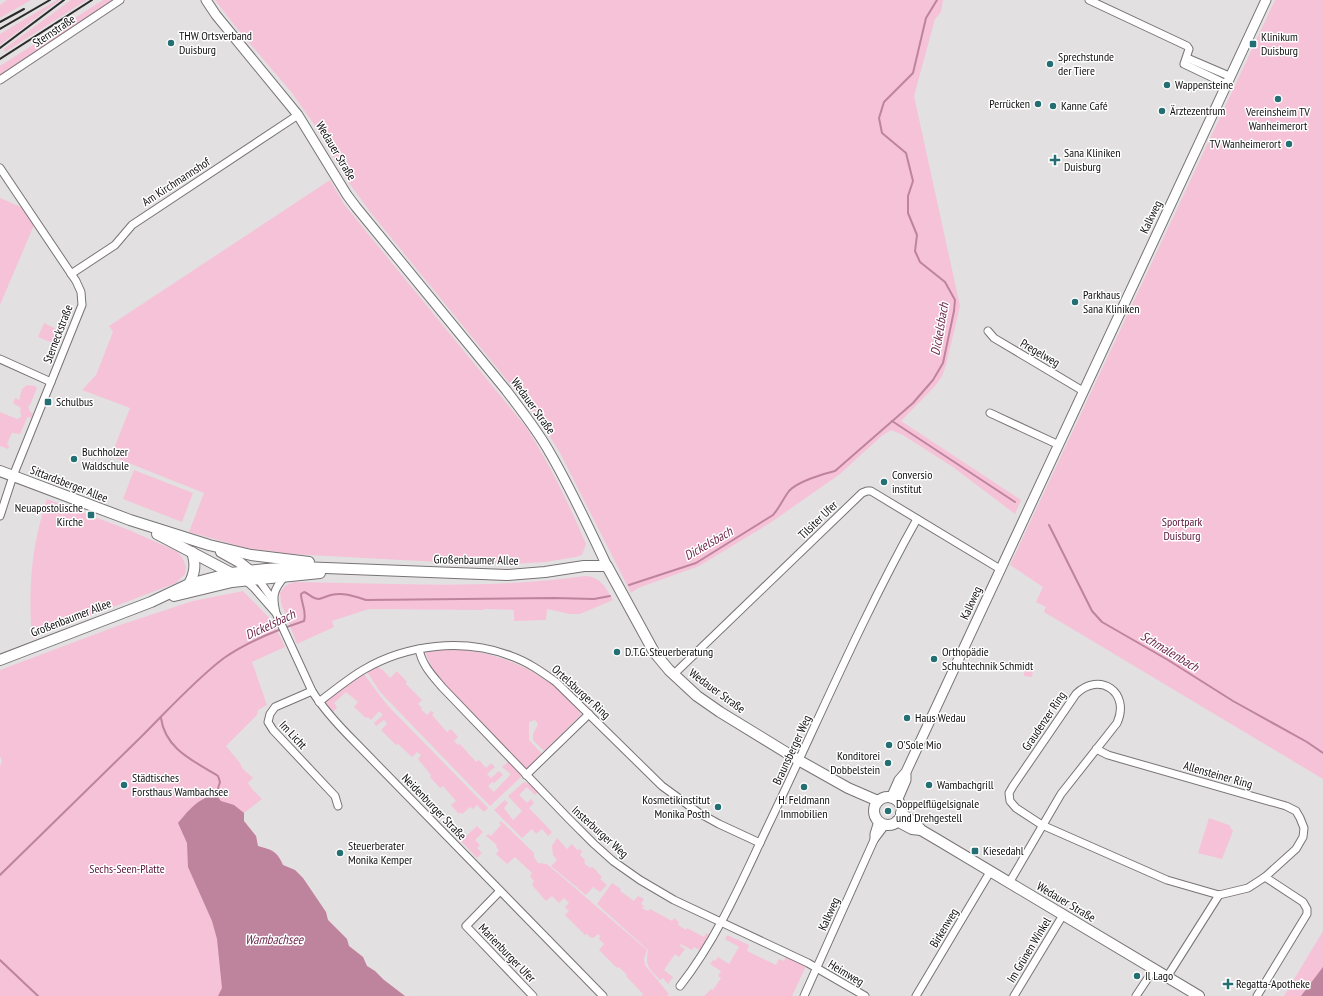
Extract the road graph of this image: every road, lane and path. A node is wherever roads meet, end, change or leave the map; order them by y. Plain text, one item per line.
1 (120, 0) edge
2 (206, 0) edge
3 (1089, 0) edge
4 (1266, 0) edge
5 (0, 80) edge
6 (1228, 80) junction
7 (298, 115) junction
8 (0, 168) edge
9 (72, 274) junction
10 (988, 331) dead end
11 (0, 359) edge
12 (51, 382) junction
13 (1083, 391) junction
14 (990, 412) dead end
15 (1059, 445) junction
16 (0, 471) edge
17 (13, 476) junction
18 (0, 516) edge
19 (917, 519) junction
20 (130, 520) junction
21 (209, 545) junction
22 (192, 552) junction
23 (607, 566) junction
24 (344, 568) junction
25 (1000, 569) junction
26 (249, 570) junction
27 (232, 573) junction
28 (286, 576) junction
29 (258, 579) junction
30 (245, 580) junction
31 (189, 584) junction
32 (273, 600) junction
33 (151, 602) junction
34 (276, 613) junction
35 (419, 649) junction
36 (0, 660) edge
37 (673, 675) junction
38 (312, 691) junction
39 (319, 702) junction
40 (589, 714) junction
41 (1096, 749) junction
42 (800, 761) junction
43 (526, 775) junction
44 (894, 799) junction
45 (876, 805) junction
46 (338, 806) dead end
47 (899, 817) junction
48 (882, 823) junction
49 (1042, 825) junction
50 (760, 843) junction
51 (990, 872) junction
52 (1265, 878) junction
53 (1009, 883) junction
54 (500, 891) junction
55 (1219, 895) junction
56 (1063, 915) junction
57 (721, 922) junction
58 (817, 968) junction
59 (1154, 969) junction
60 (1167, 976) junction
61 (680, 986) dead end
62 (533, 996) edge
63 (603, 996) edge
64 (804, 996) edge
65 (864, 996) edge
66 (916, 996) edge
67 (1014, 996) edge
68 (1136, 996) edge
69 (1199, 996) edge
70 (1257, 996) edge

1 - 5 street, Sternstraße
2 - 7 street, Wedauer Straße
3 - 6 street
4 - 6 street, Kalkweg
6 - 13 street, Kalkweg
7 - 9 street, Am Kirchmannshof
7 - 23 street, Wedauer Straße
8 - 9 street, Sterneckstraße
9 - 12 street, Sterneckstraße
10 - 13 street, Pregelweg
11 - 12 street
12 - 17 street, Sterneckstraße
13 - 15 street, Kalkweg
14 - 15 street
15 - 25 street, Kalkweg
16 - 17 main road, Sittardsberger Allee
17 - 18 street, Sterneckstraße
17 - 20 main road, Sittardsberger Allee
19 - 25 street, Tilsiter Ufer
19 - 37 street, Tilsiter Ufer
19 - 42 street, Braunsberger Weg
20 - 21 main road, Sittardsberger Allee
20 - 22 main road, Sittardsberger Allee
21 - 24 main road, Sittardsberger Allee
21 - 26 main road, Sittardsberger Allee
22 - 27 main road, Sittardsberger Allee
22 - 31 main road
23 - 24 main road, Großenbaumer Allee
23 - 37 main road, Wedauer Straße
24 - 26 main road, Großenbaumer Allee
24 - 28 main road, Großenbaumer Allee
25 - 44 street, Kalkweg
26 - 27 main road, Großenbaumer Allee
26 - 29 street, Neidenburger Straße
27 - 30 main road, Sittardsberger Allee
27 - 31 main road, Großenbaumer Allee
28 - 29 main road, Großenbaumer Allee
28 - 32 street
29 - 30 main road, Großenbaumer Allee
29 - 32 street, Neidenburger Straße
30 - 33 main road, Großenbaumer Allee
30 - 34 street, Neidenburger Straße
31 - 33 main road, Großenbaumer Allee
32 - 34 street, Neidenburger Straße
33 - 36 main road, Großenbaumer Allee
34 - 38 street, Neidenburger Straße
35 - 39 street, Ortelsburger Ring
35 - 40 street, Ortelsburger Ring
35 - 43 street, Insterburger Weg
37 - 42 main road, Wedauer Straße
38 - 39 street, Neidenburger Straße
38 - 46 street, Im Licht
39 - 54 street, Neidenburger Straße
40 - 43 street
40 - 50 street, Ortelsburger Ring
41 - 49 street
41 - 49 street, Graudenzer Ring
41 - 52 street, Allensteiner Ring
42 - 45 main road, Wedauer Straße
42 - 50 street, Braunsberger Weg
43 - 57 street, Insterburger Weg
44 - 45 main road
44 - 47 main road
45 - 48 main road
47 - 48 main road
47 - 51 main road, Wedauer Straße
48 - 58 street, Kalkweg
49 - 53 street
49 - 55 street, Allensteiner Ring
50 - 57 street, Braunsberger Weg
51 - 53 main road, Wedauer Straße
51 - 66 street, Birkenweg
52 - 55 street, Allensteiner Ring
52 - 70 street
53 - 56 main road, Wedauer Straße
54 - 62 street, Marienburger Ufer
54 - 63 street, Neidenburger Straße
55 - 60 street
56 - 59 main road, Wedauer Straße
56 - 67 street, Im Grünen Winkel
57 - 58 street, Insterburger Weg
57 - 61 street, Braunsberger Weg
58 - 64 street, Kalkweg
58 - 65 street, Heimweg
59 - 60 main road, Wedauer Straße
59 - 68 street
60 - 69 main road, Wedauer Straße

